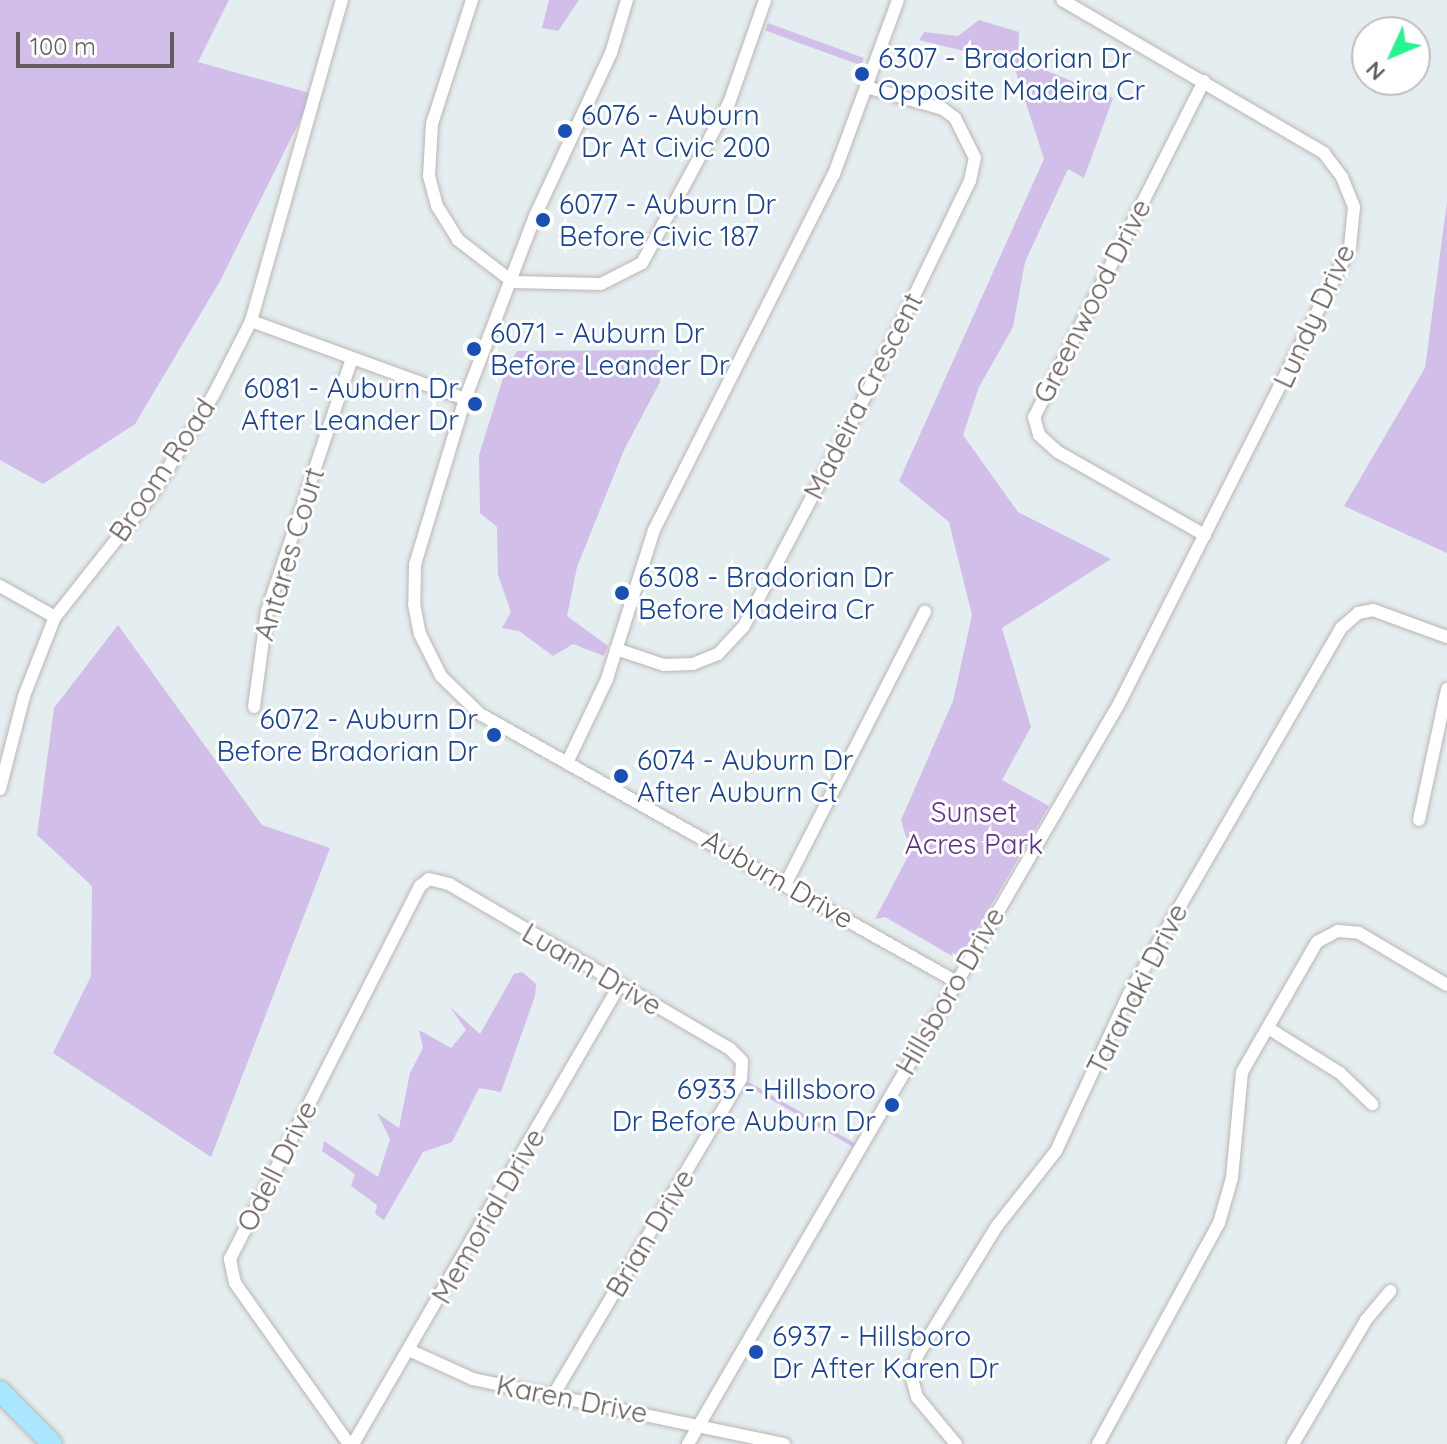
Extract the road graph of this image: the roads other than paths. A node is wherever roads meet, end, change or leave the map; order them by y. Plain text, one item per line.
1 (342, 0) edge
2 (472, 0) edge
3 (627, 0) edge
4 (765, 0) edge
5 (898, 0) edge
6 (1062, 0) edge
7 (1204, 81) junction
8 (866, 87) junction
9 (513, 282) junction
10 (251, 321) junction
11 (352, 359) junction
12 (465, 399) junction
13 (1205, 535) junction
14 (0, 586) edge
15 (925, 611) dead end
16 (55, 617) junction
17 (1447, 637) edge
18 (616, 649) junction
19 (1447, 689) edge
20 (254, 707) dead end
21 (567, 763) junction
22 (0, 789) edge
23 (1419, 820) dead end
24 (429, 879) joint
25 (786, 883) junction
26 (955, 981) junction
27 (1447, 985) edge
28 (619, 986) junction
29 (1268, 1028) junction
30 (743, 1072) joint
31 (1372, 1104) dead end
32 (1390, 1291) dead end
33 (411, 1351) junction
34 (0, 1391) edge
35 (554, 1394) junction
36 (699, 1425) junction
37 (52, 1444) edge
38 (351, 1444) edge
39 (688, 1444) edge
40 (784, 1444) edge
41 (955, 1444) edge
42 (1098, 1444) edge
43 (1293, 1444) edge

1 - 10 street, Broom Road
2 - 9 street
3 - 9 street, Auburn Drive
4 - 9 street
5 - 8 street
6 - 7 street, Lundy Drive
7 - 13 street, Lundy Drive
7 - 13 street, Greenwood Drive
8 - 18 street
8 - 18 street, Madeira Crescent
9 - 12 street, Auburn Drive
10 - 11 street
10 - 16 street, Broom Road
11 - 12 street
11 - 20 street, Antares Court
12 - 21 street, Auburn Drive
13 - 26 street, Hillsboro Drive
14 - 16 street
15 - 25 street
16 - 22 street, Broom Road
17 - 41 street, Taranaki Drive
18 - 21 street
19 - 23 street
21 - 25 street, Auburn Drive
24 - 28 street, Luann Drive
24 - 38 street, Odell Drive
25 - 26 street, Auburn Drive
26 - 36 street, Hillsboro Drive
27 - 29 street
28 - 30 street, Luann Drive
28 - 33 street, Memorial Drive
29 - 31 street
29 - 42 street
30 - 35 street, Brian Drive
32 - 43 street
33 - 35 street, Karen Drive
33 - 38 street, Memorial Drive
34 - 37 main road
35 - 36 street, Karen Drive
36 - 39 street, Hillsboro Drive
36 - 40 street, Karen Drive

